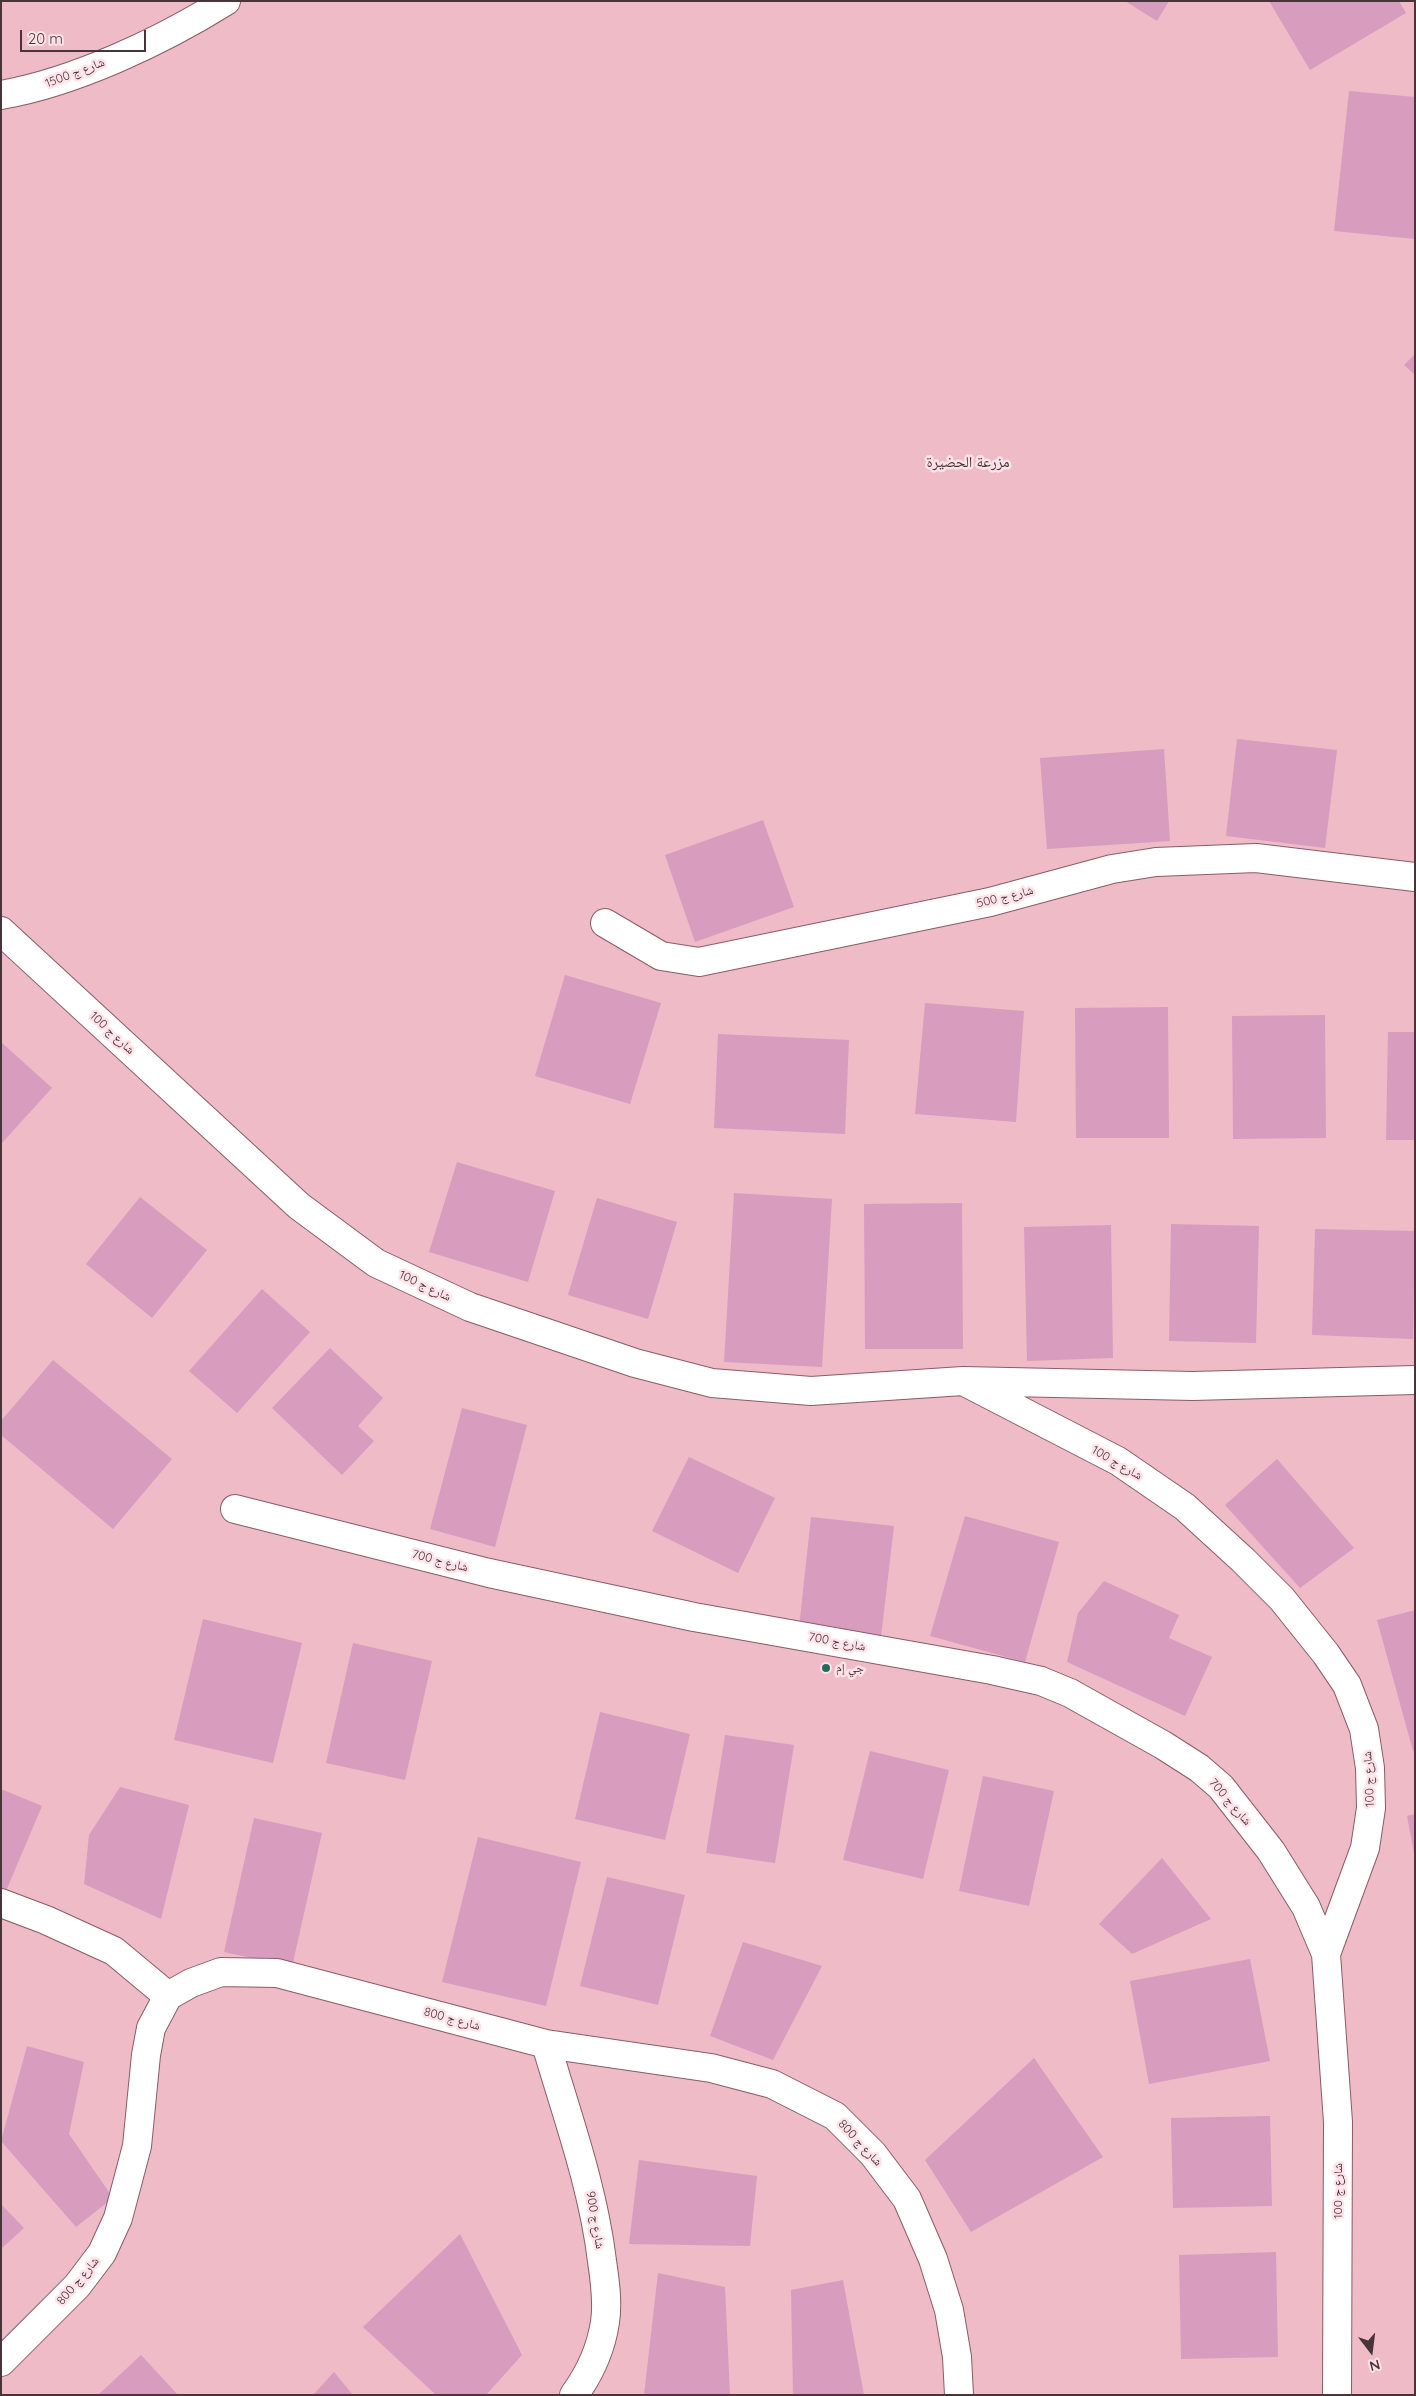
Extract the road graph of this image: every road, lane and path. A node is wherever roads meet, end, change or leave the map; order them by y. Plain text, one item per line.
1 (226, 1) edge
2 (1, 95) edge
3 (1415, 877) edge
4 (605, 923) dead end
5 (1, 931) edge
6 (1415, 1380) edge
7 (964, 1381) junction
8 (235, 1509) dead end
9 (1, 1903) edge
10 (1326, 1954) junction
11 (168, 1996) junction
12 (546, 2044) junction
13 (1, 2362) edge
14 (574, 2395) edge
15 (960, 2395) edge
16 (1337, 2395) edge

1 - 2 street, شارع ج 1500
3 - 4 street, شارع ج 500
5 - 7 street, شارع ج 100
6 - 7 street, شارع ج 100
7 - 10 street, شارع ج 100
8 - 10 street, شارع ج 700
9 - 11 street
10 - 16 street, شارع ج 100
11 - 12 street, شارع ج 800
11 - 13 street, شارع ج 800
12 - 14 street, شارع ج 900
12 - 15 street, شارع ج 800

